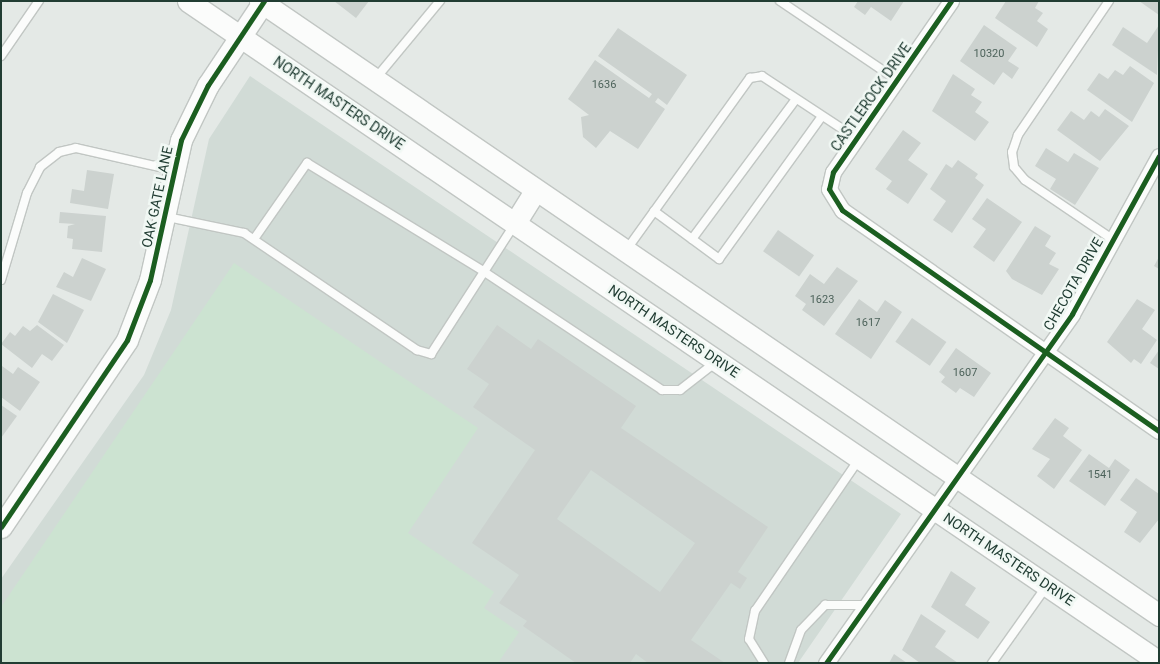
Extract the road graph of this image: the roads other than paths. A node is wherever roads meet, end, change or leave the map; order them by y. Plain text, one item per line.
1 (39, 1) edge
2 (188, 1) edge
3 (440, 1) edge
4 (780, 1) edge
5 (951, 1) edge
6 (1109, 1) edge
7 (263, 2) edge
8 (241, 37) junction
9 (1, 56) edge
10 (375, 80) junction
11 (897, 80) junction
12 (796, 99) junction
13 (822, 116) junction
14 (856, 138) junction
15 (1159, 156) edge
16 (173, 170) junction
17 (536, 190) junction
18 (654, 211) junction
19 (167, 217) junction
20 (515, 223) junction
21 (254, 239) junction
22 (692, 239) junction
23 (1112, 239) junction
24 (625, 251) junction
25 (483, 271) junction
26 (1, 280) edge
27 (1044, 355) junction
28 (718, 361) junction
29 (1159, 431) edge
30 (860, 458) junction
31 (959, 479) junction
32 (933, 507) junction
33 (1, 527) edge
34 (1048, 585) junction
35 (866, 605) junction
36 (1159, 615) edge
37 (1159, 662) edge
38 (764, 663) edge
39 (789, 663) edge
40 (826, 663) edge
41 (992, 663) edge

1 - 9 lane
2 - 8 main road, NORTH MASTERS DRIVE
3 - 10 lane
4 - 11 lane
5 - 11 street, CASTLEROCK DRIVE
6 - 23 lane
7 - 8 main road, OAK GATE LANE
7 - 10 main road
8 - 16 main road, OAK GATE LANE
8 - 20 main road, NORTH MASTERS DRIVE
10 - 17 main road
11 - 14 street, CASTLEROCK DRIVE
12 - 13 lane
12 - 18 lane
12 - 22 lane
13 - 14 lane
13 - 22 lane
14 - 27 street, CASTLEROCK DRIVE
15 - 23 street, CHECOTA DRIVE
16 - 19 main road, OAK GATE LANE
16 - 26 lane
17 - 20 main road
17 - 24 main road
18 - 22 lane
18 - 24 lane
19 - 21 lane
19 - 33 main road, OAK GATE LANE
20 - 25 lane
20 - 28 main road, NORTH MASTERS DRIVE
21 - 25 lane
21 - 25 lane
23 - 27 street, CHECOTA DRIVE
24 - 31 main road
25 - 28 lane
27 - 29 street
27 - 31 street, CHECOTA DRIVE
28 - 30 main road, NORTH MASTERS DRIVE
30 - 32 main road, NORTH MASTERS DRIVE
30 - 38 lane
31 - 32 street, CHECOTA DRIVE
31 - 36 main road
32 - 34 main road, NORTH MASTERS DRIVE
32 - 35 street, CHECOTA DRIVE
34 - 37 main road, NORTH MASTERS DRIVE
34 - 41 lane
35 - 39 lane
35 - 40 street, CHECOTA DRIVE

